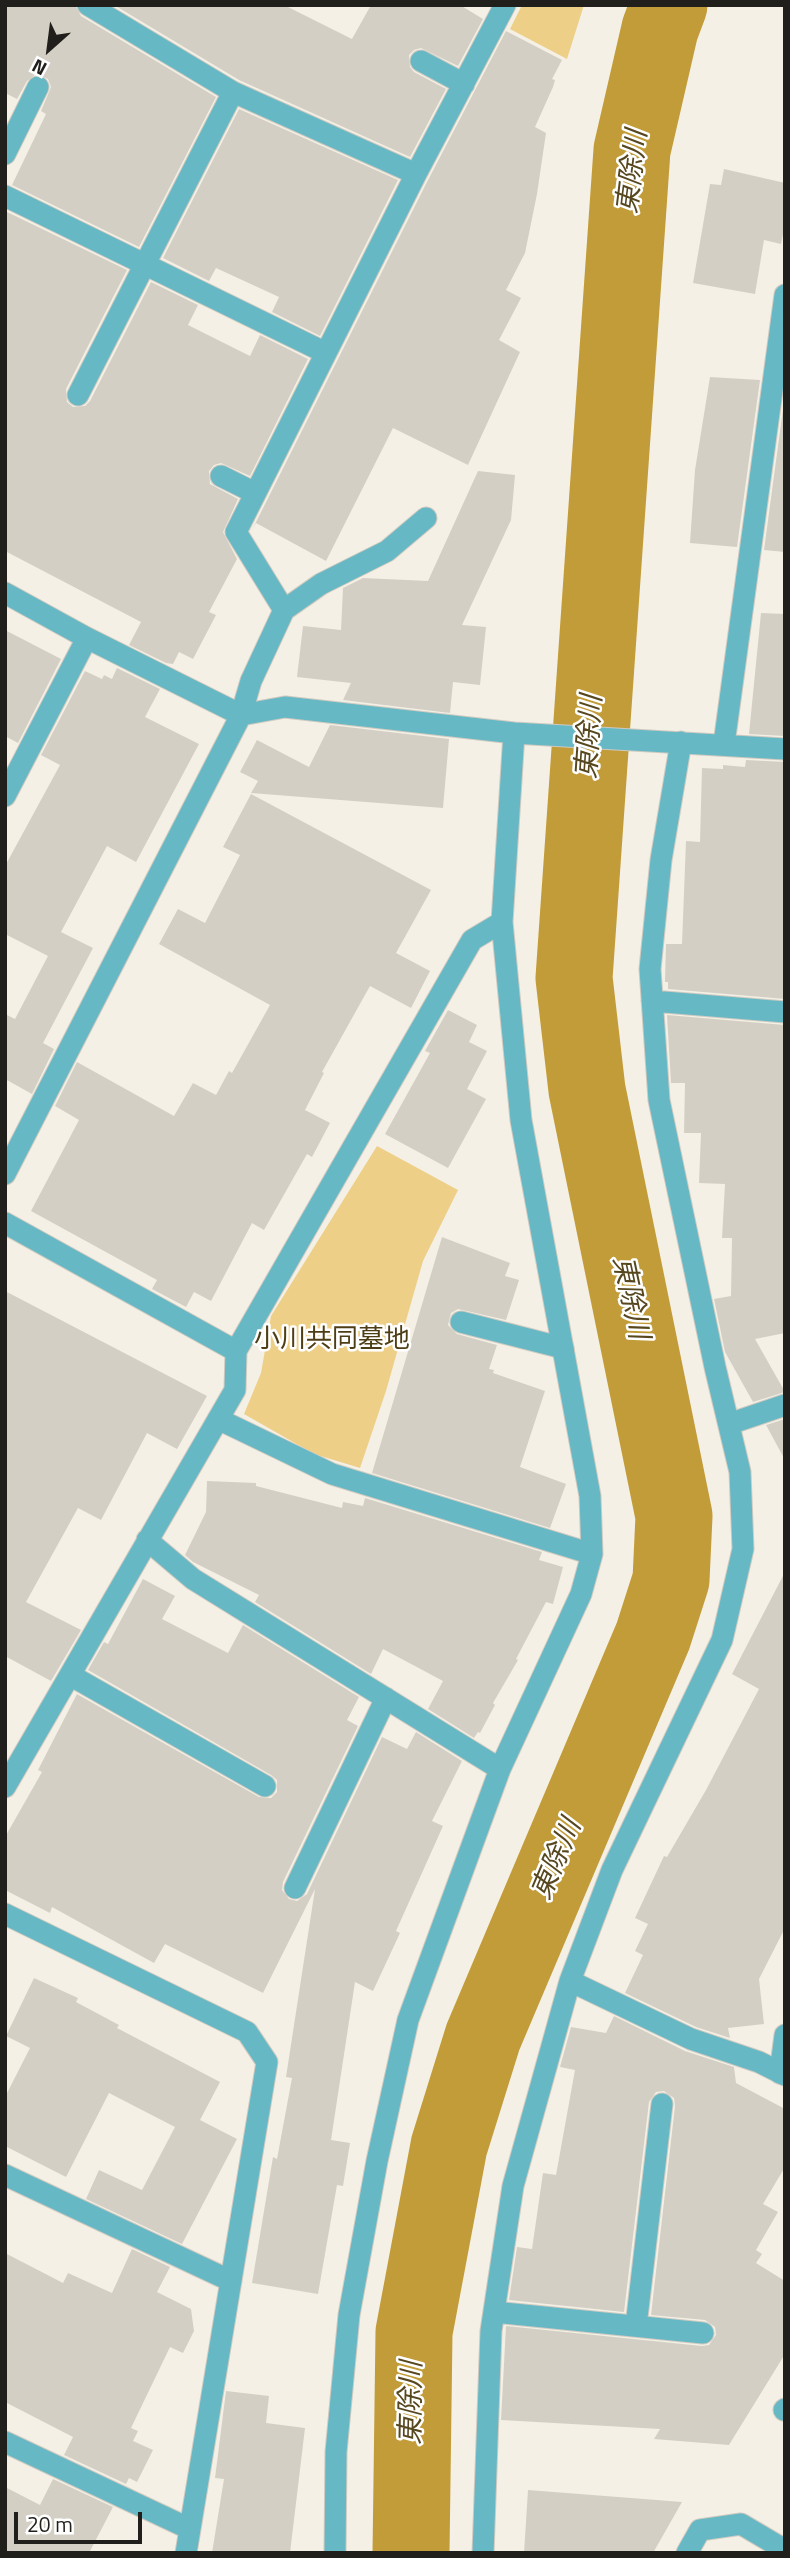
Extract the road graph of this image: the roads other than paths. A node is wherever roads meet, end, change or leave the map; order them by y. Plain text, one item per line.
1 (505, 5) edge
2 (98, 8) edge
3 (421, 61) dead end
4 (464, 84) junction
5 (38, 87) dead end
6 (233, 92) junction
7 (5, 154) edge
8 (416, 174) junction
9 (5, 196) edge
10 (145, 265) junction
11 (785, 295) edge
12 (326, 354) junction
13 (78, 396) dead end
14 (221, 476) dead end
15 (256, 493) junction
16 (426, 518) dead end
17 (5, 593) edge
18 (284, 610) junction
19 (87, 638) junction
20 (241, 715) junction
21 (513, 733) junction
22 (673, 741) junction
23 (724, 744) junction
24 (785, 749) edge
25 (5, 796) edge
26 (502, 922) junction
27 (652, 1001) junction
28 (785, 1012) edge
29 (5, 1174) edge
30 (5, 1223) edge
31 (461, 1322) dead end
32 (563, 1348) junction
33 (236, 1351) junction
34 (785, 1405) edge
35 (218, 1419) junction
36 (729, 1424) junction
37 (148, 1540) junction
38 (592, 1555) junction
39 (70, 1675) junction
40 (386, 1698) junction
41 (500, 1769) junction
42 (265, 1786) dead end
43 (5, 1787) edge
44 (295, 1888) dead end
45 (5, 1914) edge
46 (570, 1981) junction
47 (785, 2035) edge
48 (782, 2074) edge
49 (662, 2104) dead end
50 (5, 2175) edge
51 (231, 2281) junction
52 (494, 2312) junction
53 (636, 2326) junction
54 (703, 2333) dead end
55 (5, 2442) edge
56 (190, 2529) junction
57 (785, 2550) edge
58 (186, 2553) edge
59 (335, 2553) edge
60 (483, 2553) edge
61 (687, 2553) edge

1 - 4 street
2 - 6 street
3 - 4 street
4 - 8 street
5 - 7 street
6 - 8 street
6 - 10 street
8 - 12 street
9 - 10 street
10 - 12 street
10 - 13 street
11 - 23 street
12 - 15 street
14 - 15 street
15 - 18 street
16 - 18 street
17 - 19 street
18 - 20 street
19 - 20 street
19 - 25 street
20 - 21 street
20 - 29 street
21 - 22 street
21 - 26 street
22 - 23 street
22 - 27 street
23 - 24 street
26 - 32 street
26 - 33 street
27 - 28 street
27 - 36 street
30 - 33 street
31 - 32 street
32 - 38 street
33 - 35 street
34 - 36 street
35 - 37 street
35 - 38 street
36 - 46 street
37 - 39 street
37 - 40 street
38 - 41 street
39 - 42 street
39 - 43 street
40 - 41 street
40 - 44 street
41 - 59 street
45 - 51 street
46 - 48 street
46 - 52 street
47 - 48 street
49 - 53 street
50 - 51 street
51 - 56 street
52 - 53 street
52 - 60 street
53 - 54 street
55 - 56 street
56 - 58 street
57 - 61 street

